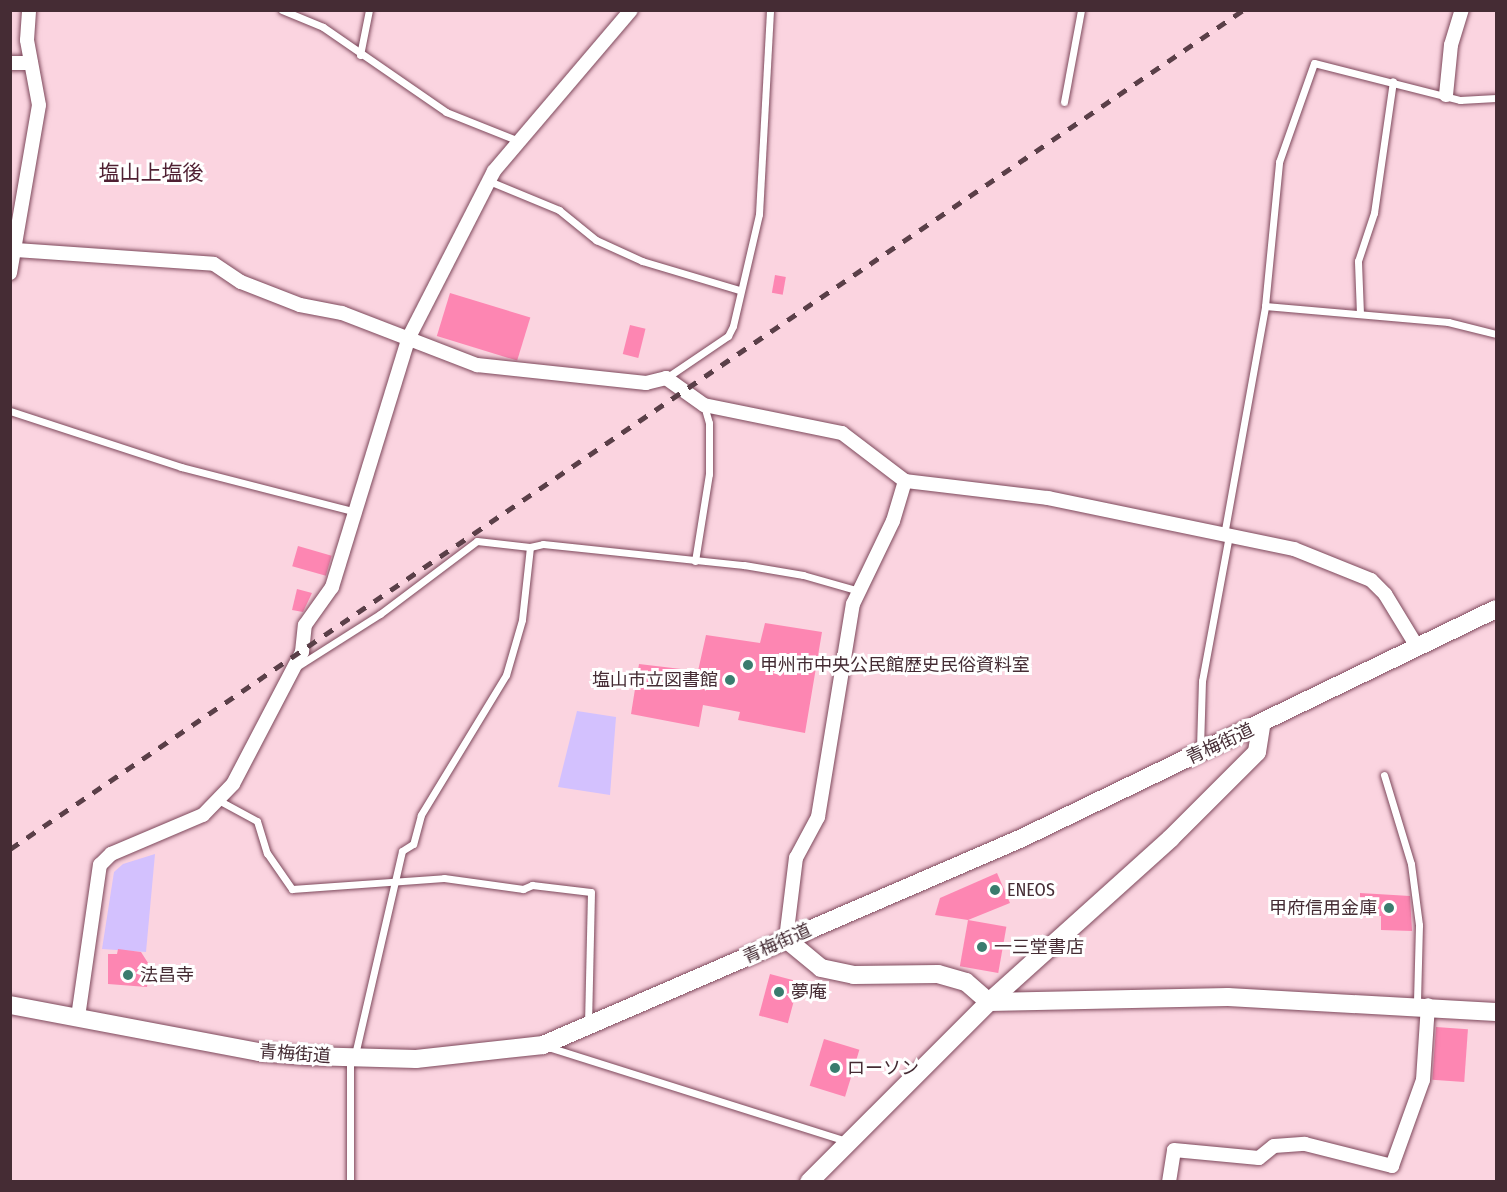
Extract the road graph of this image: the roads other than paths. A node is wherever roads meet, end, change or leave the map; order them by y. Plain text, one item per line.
1 (29, 10) edge
2 (282, 10) edge
3 (369, 10) edge
4 (631, 10) edge
5 (770, 10) edge
6 (1081, 10) edge
7 (1462, 10) edge
8 (360, 55) junction
9 (10, 63) edge
10 (30, 63) junction
11 (1393, 81) junction
12 (1446, 95) junction
13 (1497, 98) edge
14 (1064, 102) dead end
15 (519, 141) junction
16 (489, 181) junction
17 (16, 250) junction
18 (10, 273) edge
19 (739, 290) junction
20 (1265, 306) junction
21 (1360, 314) junction
22 (1497, 333) edge
23 (409, 337) junction
24 (666, 378) junction
25 (704, 405) junction
26 (10, 411) edge
27 (905, 481) junction
28 (352, 511) junction
29 (1226, 535) junction
30 (530, 547) junction
31 (695, 561) junction
32 (859, 591) junction
33 (1497, 609) edge
34 (1418, 648) junction
35 (293, 669) junction
36 (1261, 726) junction
37 (1200, 754) junction
38 (1384, 775) dead end
39 (220, 801) junction
40 (391, 885) junction
41 (786, 939) junction
42 (989, 1002) junction
43 (10, 1005) edge
44 (1423, 1005) junction
45 (1497, 1012) edge
46 (78, 1017) junction
47 (588, 1028) junction
48 (543, 1045) junction
49 (352, 1058) junction
50 (847, 1142) junction
51 (350, 1182) edge
52 (809, 1182) edge
53 (1169, 1182) edge

1 - 10 street
2 - 8 lane
3 - 8 lane
4 - 15 street
5 - 19 lane
6 - 14 lane
7 - 12 street
8 - 15 lane
9 - 10 street
10 - 17 street
11 - 12 lane
11 - 20 lane
11 - 21 lane
12 - 13 lane
15 - 16 street
16 - 19 lane
16 - 23 street
17 - 18 street
17 - 23 street
19 - 24 lane
20 - 21 lane
20 - 29 lane
21 - 22 lane
23 - 24 street
23 - 28 street
24 - 25 street
25 - 27 street
25 - 31 lane
26 - 28 lane
27 - 29 street
27 - 32 street
28 - 35 street
29 - 34 street
29 - 37 lane
30 - 31 lane
30 - 35 lane
30 - 40 lane
31 - 32 lane
32 - 41 street
33 - 34 main road, 青梅街道
34 - 36 main road, 青梅街道
35 - 39 street
36 - 37 main road, 青梅街道
36 - 42 main road
37 - 41 main road, 青梅街道
38 - 44 lane
39 - 40 lane
39 - 46 street
40 - 47 lane
40 - 49 lane
41 - 42 main road
41 - 47 main road, 青梅街道
42 - 44 main road
42 - 50 main road
43 - 46 main road, 青梅街道
44 - 45 main road
44 - 53 street
46 - 49 main road, 青梅街道
47 - 48 main road, 青梅街道
48 - 49 main road, 青梅街道
48 - 50 lane
49 - 51 lane
50 - 52 main road

